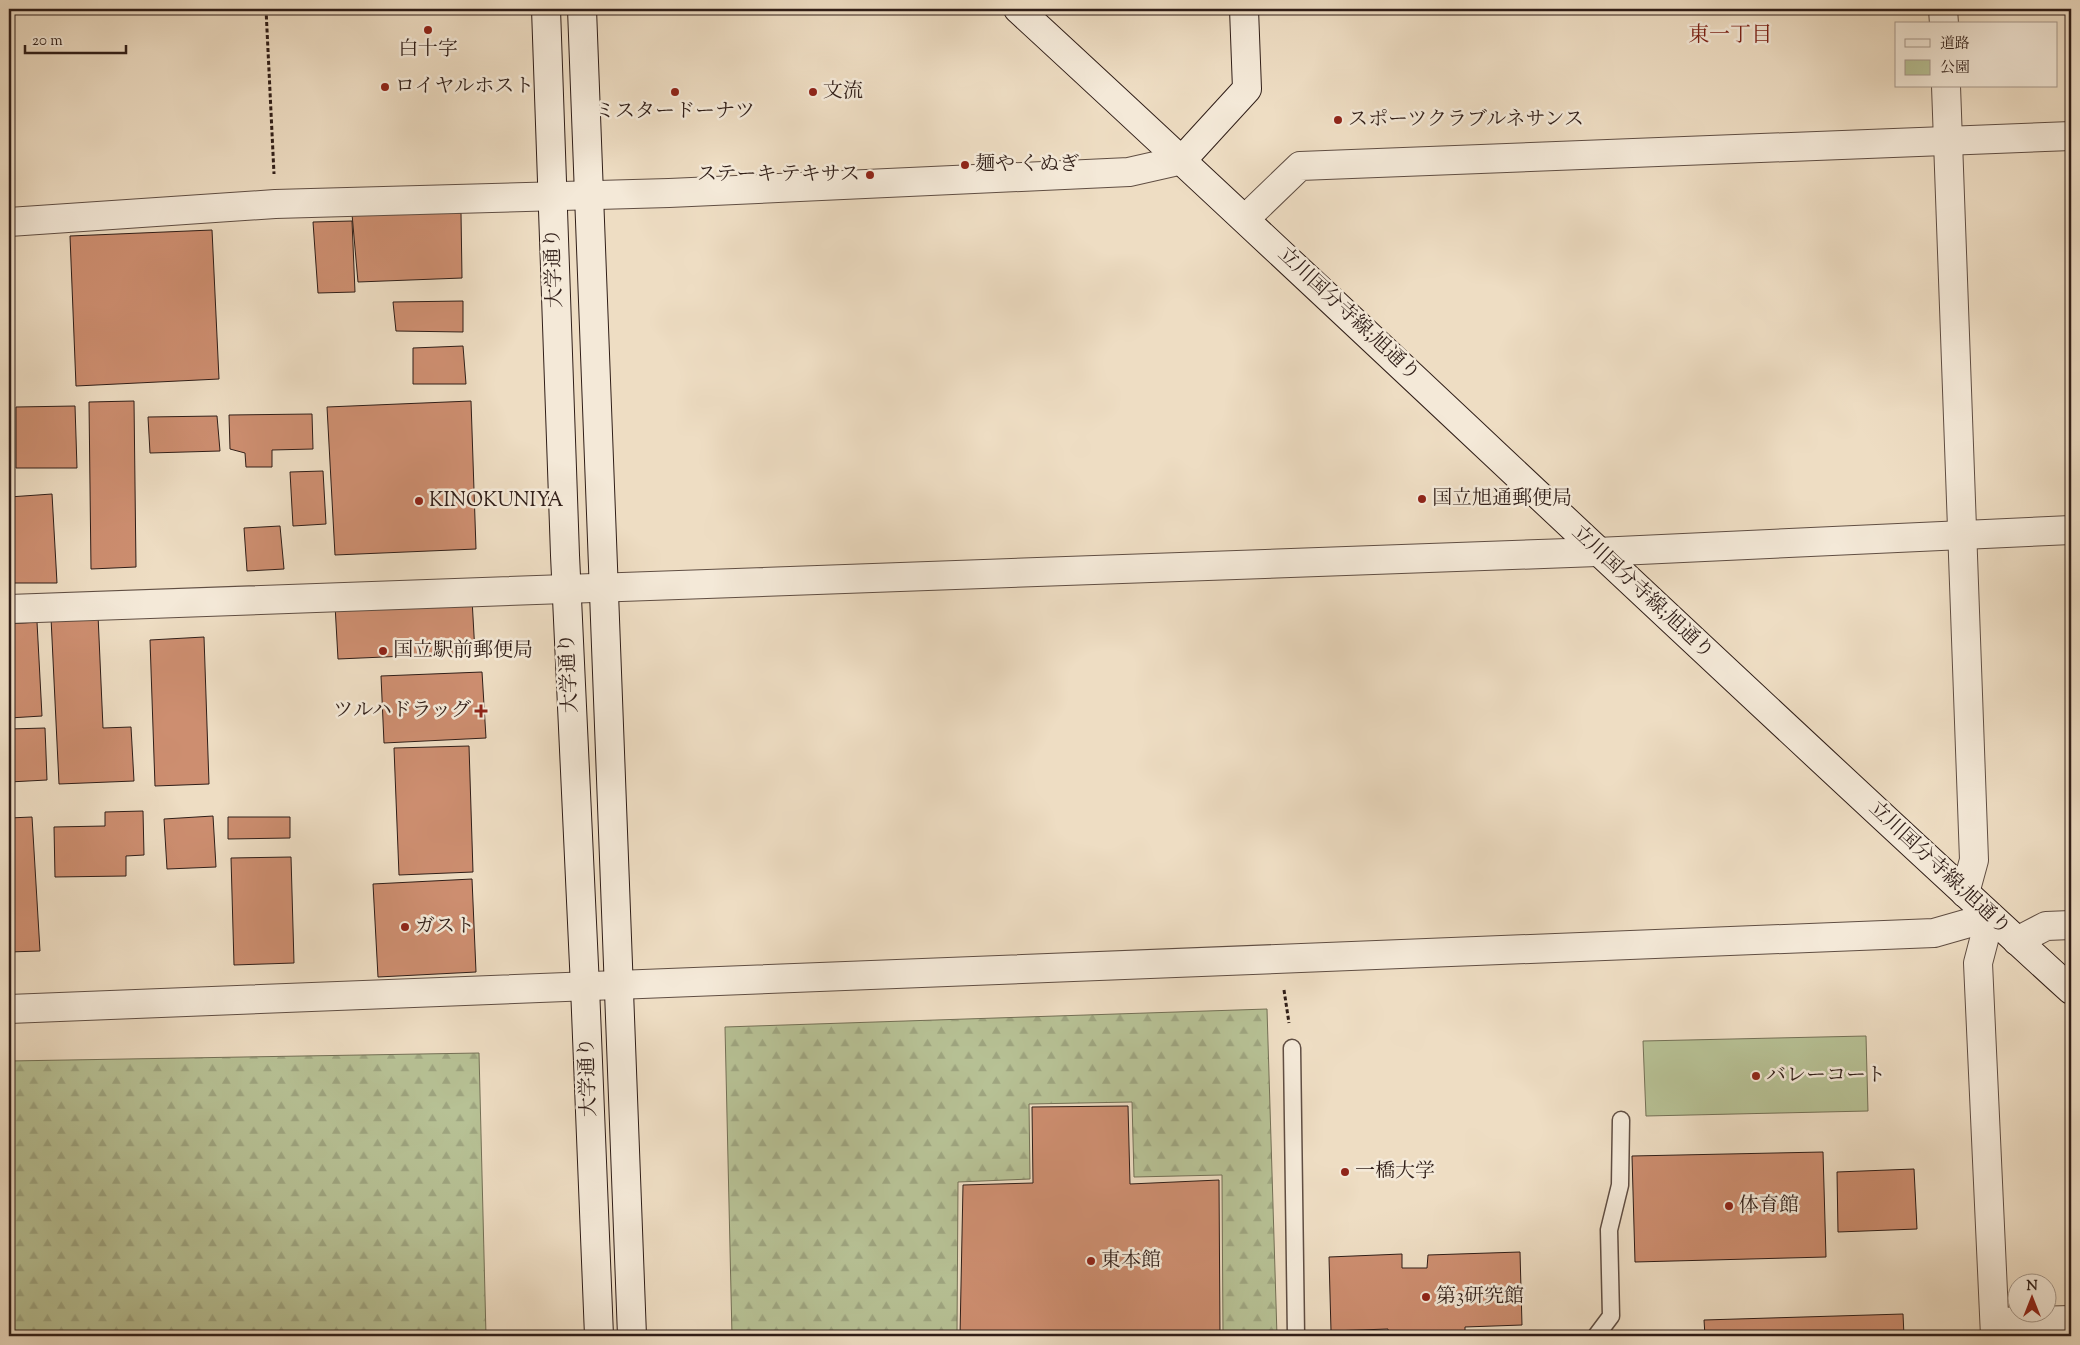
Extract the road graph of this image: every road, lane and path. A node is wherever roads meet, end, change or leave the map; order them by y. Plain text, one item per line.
1 (266, 9) edge
2 (546, 9) edge
3 (582, 9) edge
4 (1018, 9) edge
5 (1244, 9) edge
6 (1943, 9) edge
7 (1944, 22) edge
8 (1946, 88) edge
9 (2071, 136) edge
10 (1948, 140) junction
11 (1182, 160) junction
12 (589, 194) junction
13 (552, 196) junction
14 (275, 204) junction
15 (1246, 218) junction
16 (9, 222) edge
17 (2071, 530) edge
18 (1961, 534) junction
19 (1597, 552) junction
20 (603, 587) junction
21 (567, 589) junction
22 (9, 609) edge
23 (1965, 893) junction
24 (1990, 917) junction
25 (2071, 925) edge
26 (2017, 941) junction
27 (1280, 959) junction
28 (620, 985) junction
29 (585, 987) junction
30 (2071, 990) edge
31 (9, 1009) edge
32 (1292, 1048) joint
33 (1621, 1120) dead end
34 (2071, 1320) edge
35 (1995, 1329) edge
36 (598, 1336) edge
37 (632, 1336) edge
38 (1296, 1336) edge
39 (1596, 1336) edge

1 - 14 path
2 - 13 street, 大学通り
3 - 12 street, 大学通り
4 - 11 street, 立川国分寺線;旭通り
5 - 11 street
6 - 7 street
8 - 10 street
9 - 10 street
10 - 15 street
10 - 18 street
11 - 12 street
11 - 15 street, 立川国分寺線;旭通り
12 - 13 street
12 - 20 street, 大学通り
13 - 14 street
13 - 21 street, 大学通り
14 - 16 street
15 - 19 street, 立川国分寺線;旭通り
17 - 18 street
18 - 19 street
18 - 23 street
19 - 20 street
19 - 23 street, 立川国分寺線;旭通り
20 - 21 street
20 - 28 street, 大学通り
21 - 22 street
21 - 29 street, 大学通り
23 - 24 street, 立川国分寺線;旭通り
24 - 26 street, 立川国分寺線;旭通り
24 - 27 street
24 - 35 street
25 - 26 street
26 - 30 street, 立川国分寺線;旭通り
27 - 28 street
27 - 32 path
28 - 29 street
28 - 37 street, 大学通り
29 - 31 street
29 - 36 street, 大学通り
32 - 38 lane
33 - 39 lane
34 - 35 street

